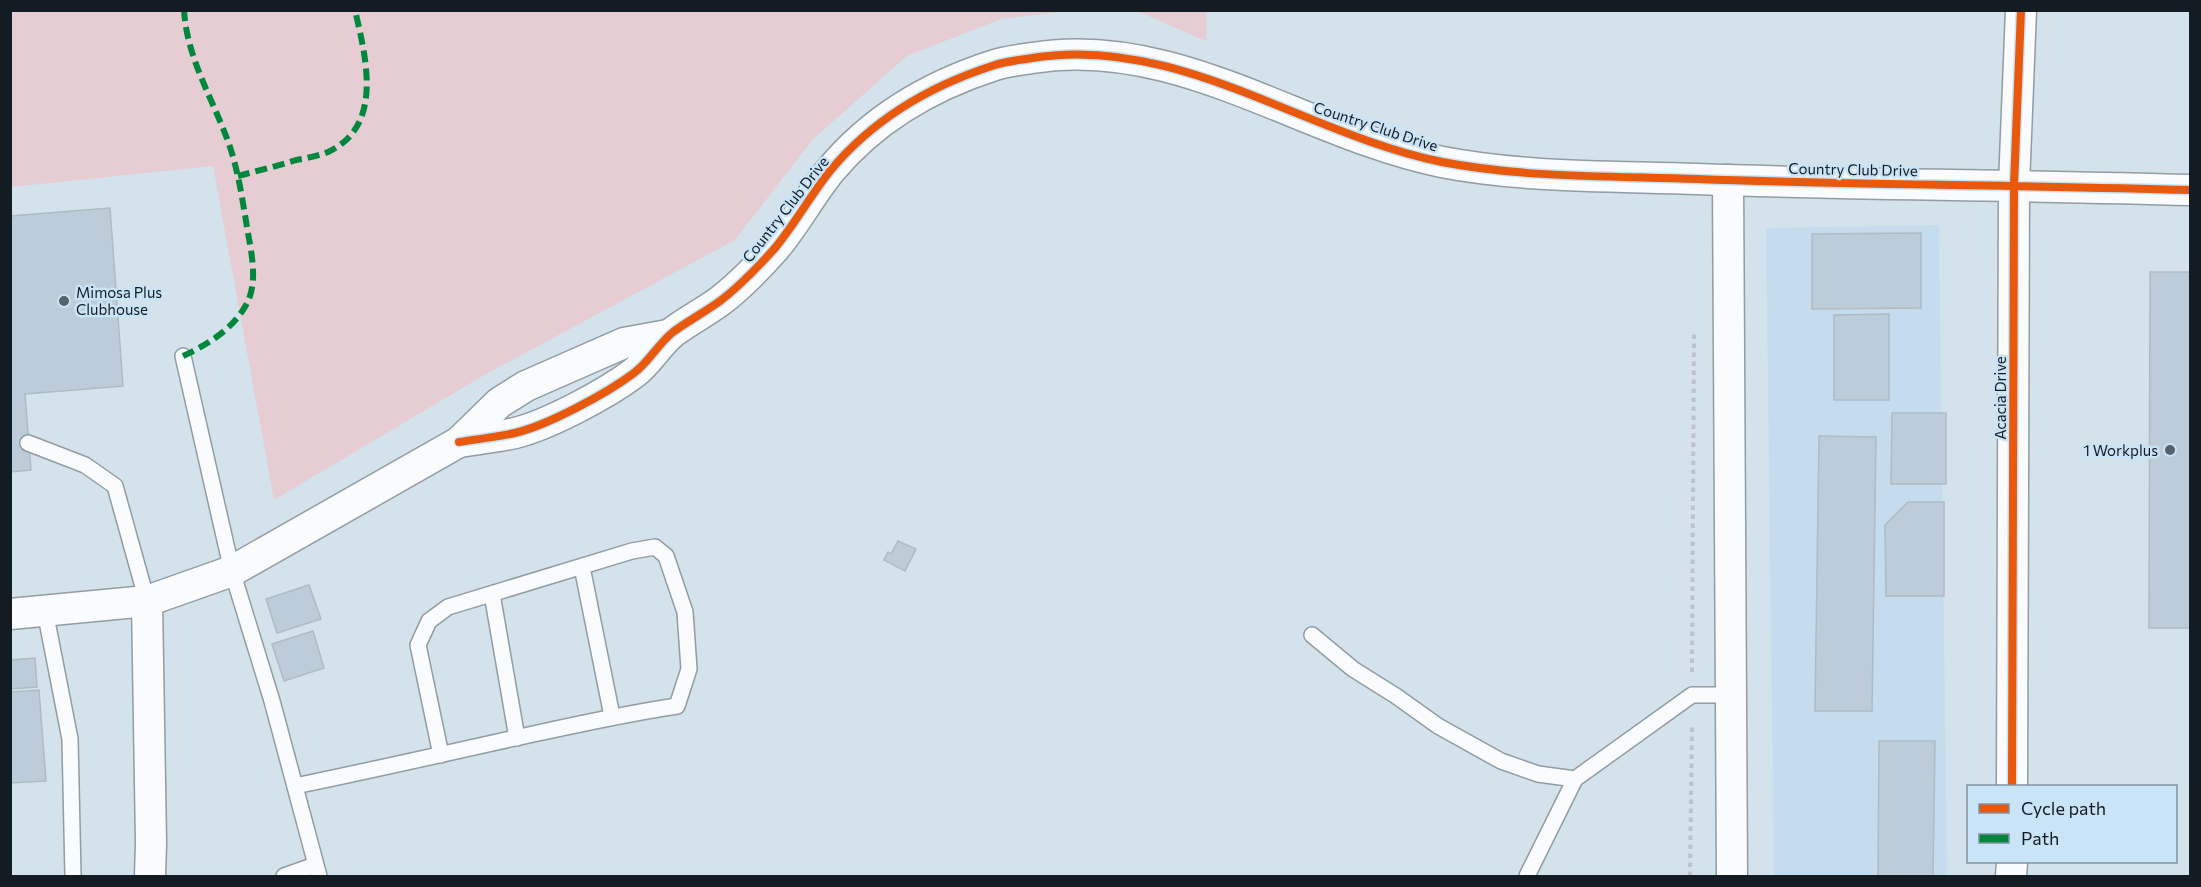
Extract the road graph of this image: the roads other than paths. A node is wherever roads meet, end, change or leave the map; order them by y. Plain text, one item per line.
1 (2021, 10) edge
2 (1728, 180) junction
3 (2014, 185) junction
4 (2190, 190) edge
5 (668, 335) junction
6 (183, 356) dead end
7 (459, 442) junction
8 (28, 443) dead end
9 (582, 567) junction
10 (232, 571) junction
11 (492, 594) junction
12 (147, 601) junction
13 (45, 611) junction
14 (10, 614) edge
15 (1312, 635) dead end
16 (1730, 695) junction
17 (612, 716) junction
18 (517, 738) junction
19 (441, 755) junction
20 (1575, 779) junction
21 (2012, 785) edge
22 (296, 786) junction
23 (317, 871) edge
24 (73, 876) edge
25 (150, 876) edge
26 (284, 876) edge
27 (1527, 876) edge
28 (1732, 876) edge

1 - 3 street, Acacia Drive
2 - 3 street, Country Club Drive
2 - 5 street, Country Club Drive
2 - 16 street
3 - 4 street, Country Club Drive
3 - 21 street, Acacia Drive
5 - 7 street
5 - 7 street
6 - 10 lane
7 - 10 street
8 - 12 lane
9 - 11 lane
9 - 17 lane
9 - 17 lane
10 - 12 street
10 - 22 lane
11 - 18 lane
11 - 19 lane
12 - 13 street
12 - 25 street
13 - 14 street
13 - 24 lane
15 - 20 lane
16 - 20 lane
16 - 28 street
17 - 18 lane
18 - 19 lane
19 - 22 lane
20 - 27 lane
22 - 23 lane
23 - 26 lane

